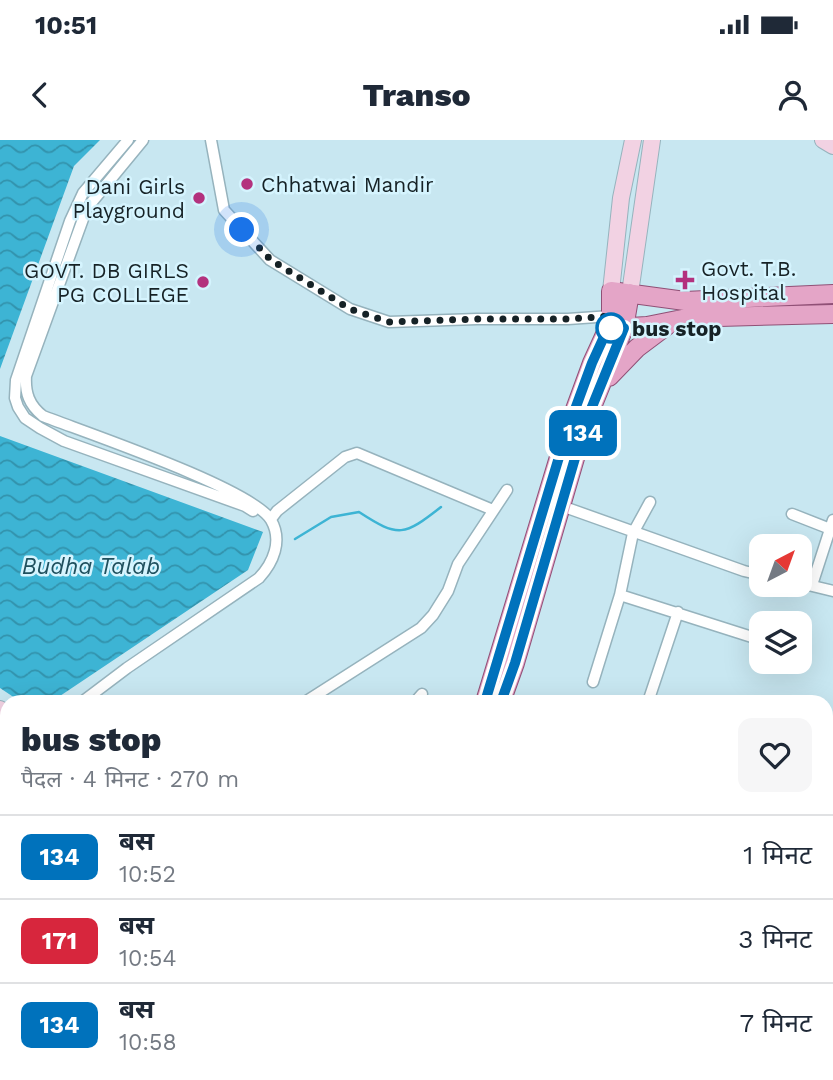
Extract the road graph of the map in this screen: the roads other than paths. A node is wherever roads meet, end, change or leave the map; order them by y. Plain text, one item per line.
1 (128, 140) edge
2 (143, 140) edge
3 (211, 140) edge
4 (633, 140) edge
5 (652, 140) edge
6 (823, 140) edge
7 (833, 146) edge
8 (611, 291) junction
9 (629, 293) junction
10 (833, 294) edge
11 (833, 314) edge
12 (672, 322) junction
13 (614, 324) junction
14 (600, 386) junction
15 (507, 489) dead end
16 (650, 502) dead end
17 (553, 503) junction
18 (493, 510) junction
19 (792, 514) dead end
20 (271, 519) junction
21 (832, 526) edge
22 (633, 533) junction
23 (276, 536) junction
24 (749, 572) edge
25 (812, 585) joint
26 (833, 592) edge
27 (620, 595) junction
28 (678, 612) junction
29 (749, 636) edge
30 (593, 682) dead end
31 (91, 695) edge
32 (316, 695) edge
33 (487, 695) edge
34 (504, 695) edge
35 (650, 695) edge

1 - 23 street
2 - 20 street
3 - 13 street
4 - 8 street
5 - 9 street
6 - 7 street
8 - 9 main road
8 - 13 main road
9 - 10 main road
9 - 13 main road
11 - 12 main road
12 - 13 main road
12 - 14 main road
13 - 14 main road
13 - 17 main road
14 - 17 main road
15 - 18 street
16 - 22 street
17 - 22 street
17 - 33 main road
17 - 34 main road
18 - 20 street
18 - 32 street
19 - 21 street
20 - 23 street
21 - 25 street
22 - 24 street
22 - 27 street
23 - 31 street
25 - 26 street
27 - 28 street
27 - 30 street
28 - 29 street
28 - 35 street

